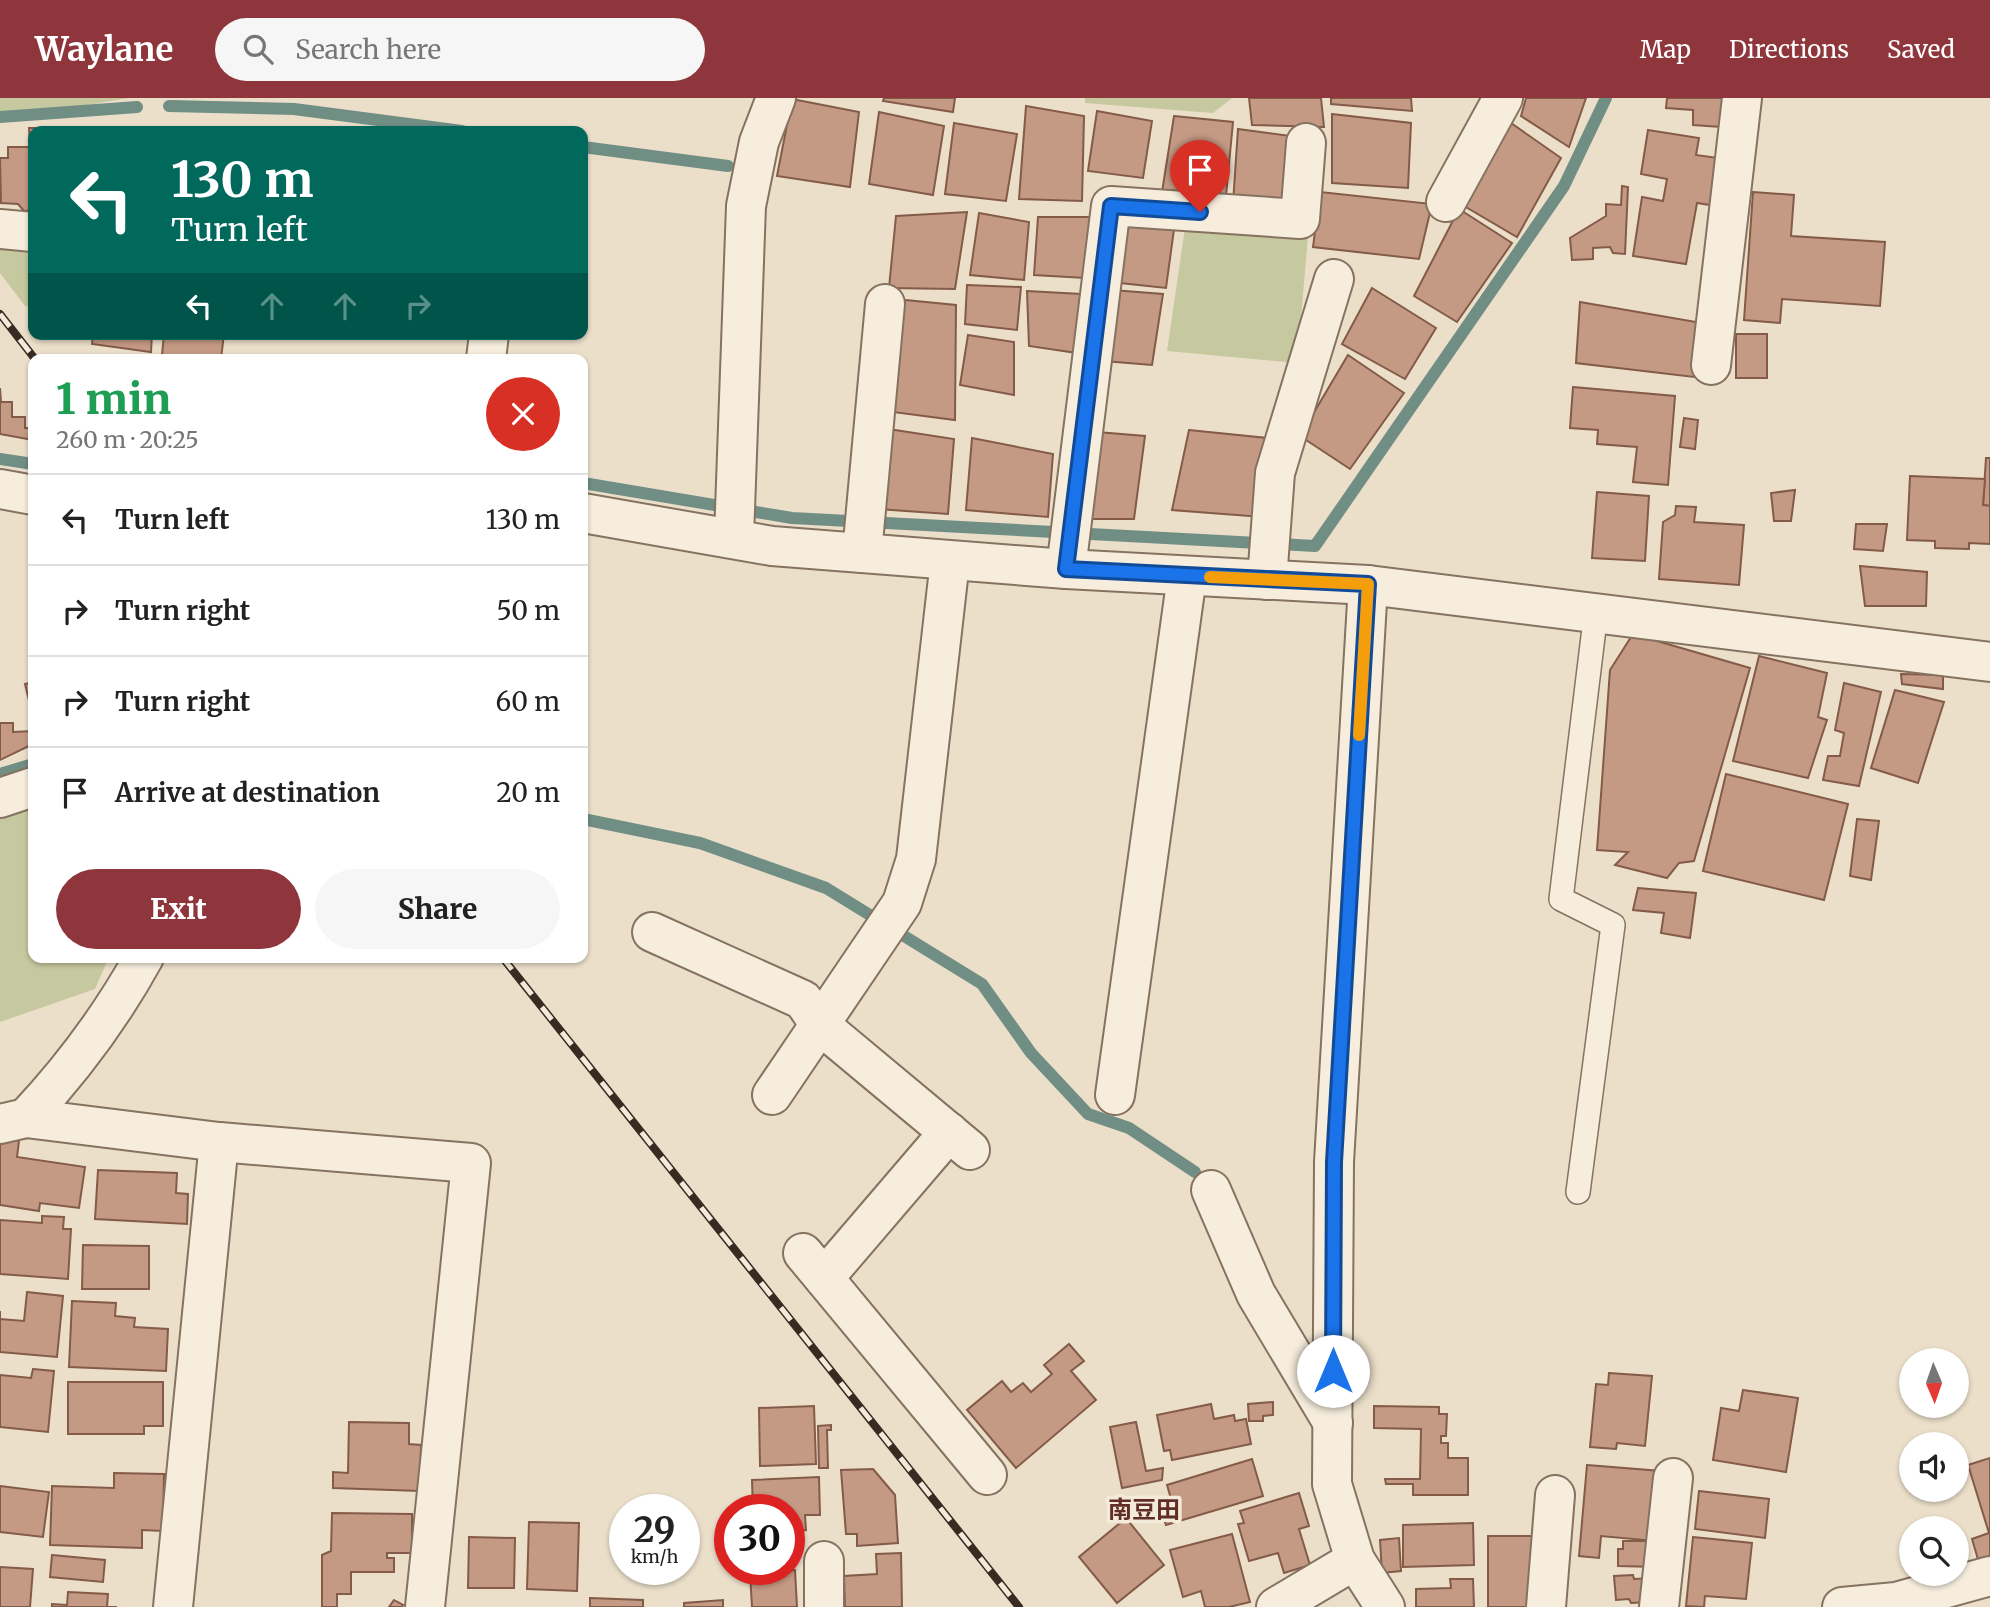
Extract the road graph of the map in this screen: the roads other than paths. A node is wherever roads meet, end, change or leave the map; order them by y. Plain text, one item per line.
1 (776, 98) edge
2 (1503, 98) edge
3 (1742, 98) edge
4 (1306, 143) dead end
5 (1446, 202) dead end
6 (0, 229) edge
7 (28, 232) edge
8 (1334, 279) dead end
9 (884, 304) dead end
10 (1711, 365) dead end
11 (0, 489) edge
12 (28, 494) edge
13 (588, 514) edge
14 (734, 537) junction
15 (862, 553) junction
16 (950, 561) junction
17 (1066, 569) junction
18 (1267, 575) junction
19 (1187, 576) junction
20 (1368, 584) junction
21 (1596, 612) junction
22 (1990, 662) edge
23 (28, 789) edge
24 (0, 798) edge
25 (652, 932) dead end
26 (141, 963) edge
27 (820, 1025) junction
28 (772, 1095) dead end
29 (1115, 1095) dead end
30 (13, 1121) edge
31 (219, 1142) junction
32 (1211, 1190) dead end
33 (1578, 1192) dead end
34 (1333, 1423) junction
35 (987, 1475) dead end
36 (1673, 1478) dead end
37 (1555, 1495) dead end
38 (1355, 1560) junction
39 (824, 1561) dead end
40 (1990, 1576) edge
41 (173, 1607) edge
42 (425, 1607) edge
43 (824, 1607) edge
44 (1276, 1607) edge
45 (1385, 1607) edge
46 (1546, 1607) edge
47 (1659, 1607) edge
48 (1842, 1607) edge

1 - 14 street
2 - 5 street
3 - 10 street
4 - 17 street
6 - 7 street
8 - 18 street
9 - 15 street
11 - 12 street
13 - 14 street
14 - 15 street
15 - 16 street
16 - 17 street
16 - 27 street
17 - 19 street
18 - 19 street
18 - 20 street
19 - 29 street
20 - 21 street
20 - 34 street
21 - 22 street
21 - 33 lane
23 - 24 street
25 - 27 street
26 - 30 street
27 - 28 street
27 - 35 street
30 - 31 street
31 - 41 street
31 - 42 street
32 - 34 street
34 - 38 street
36 - 47 street
37 - 46 street
38 - 44 street
38 - 45 street
39 - 43 street
40 - 48 street

